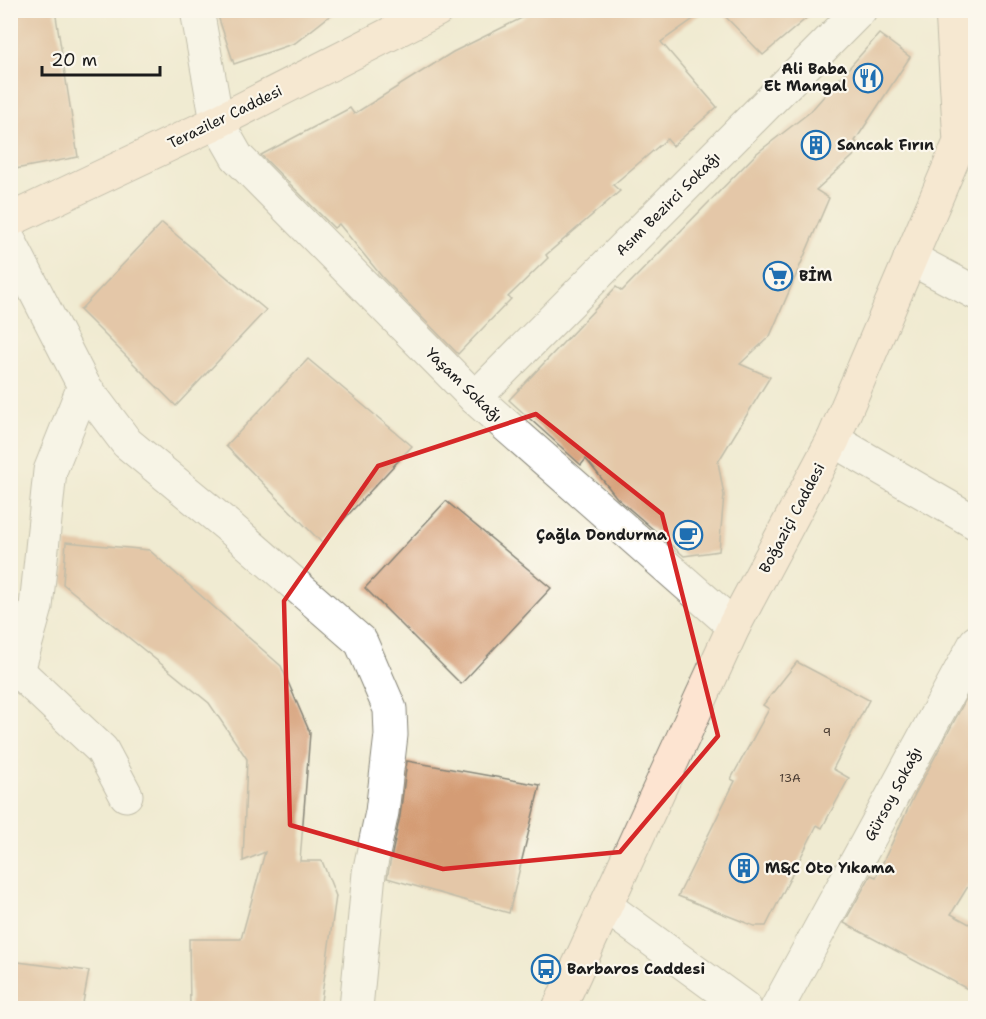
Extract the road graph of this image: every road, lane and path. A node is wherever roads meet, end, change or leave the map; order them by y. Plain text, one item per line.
1 (197, 10) edge
2 (860, 10) edge
3 (952, 10) edge
4 (435, 11) edge
5 (975, 73) edge
6 (217, 122) junction
7 (960, 142) junction
8 (10, 220) edge
9 (10, 243) edge
10 (910, 258) junction
11 (975, 292) edge
12 (84, 386) junction
13 (475, 398) junction
14 (833, 440) junction
15 (975, 523) edge
16 (734, 626) junction
17 (975, 642) edge
18 (14, 673) edge
19 (126, 795) dead end
20 (608, 907) junction
21 (356, 1008) edge
22 (559, 1008) edge
23 (745, 1008) edge
24 (777, 1008) edge

1 - 6 street, Yaşam Sokağı
2 - 13 street, Asım Bezirci Sokağı
3 - 7 main road, Boğaziçi Caddesi
4 - 6 main road, Teraziler Caddesi
5 - 7 main road
6 - 8 main road, Teraziler Caddesi
6 - 13 street, Yaşam Sokağı
7 - 10 main road, Boğaziçi Caddesi
9 - 12 street
10 - 11 street
10 - 14 main road, Boğaziçi Caddesi
12 - 18 street
12 - 21 street
13 - 16 street, Yaşam Sokağı
14 - 15 street
14 - 16 main road, Boğaziçi Caddesi
16 - 20 main road, Boğaziçi Caddesi
17 - 24 street, Gürsoy Sokağı
18 - 19 street
20 - 22 main road, Boğaziçi Caddesi
20 - 23 street

